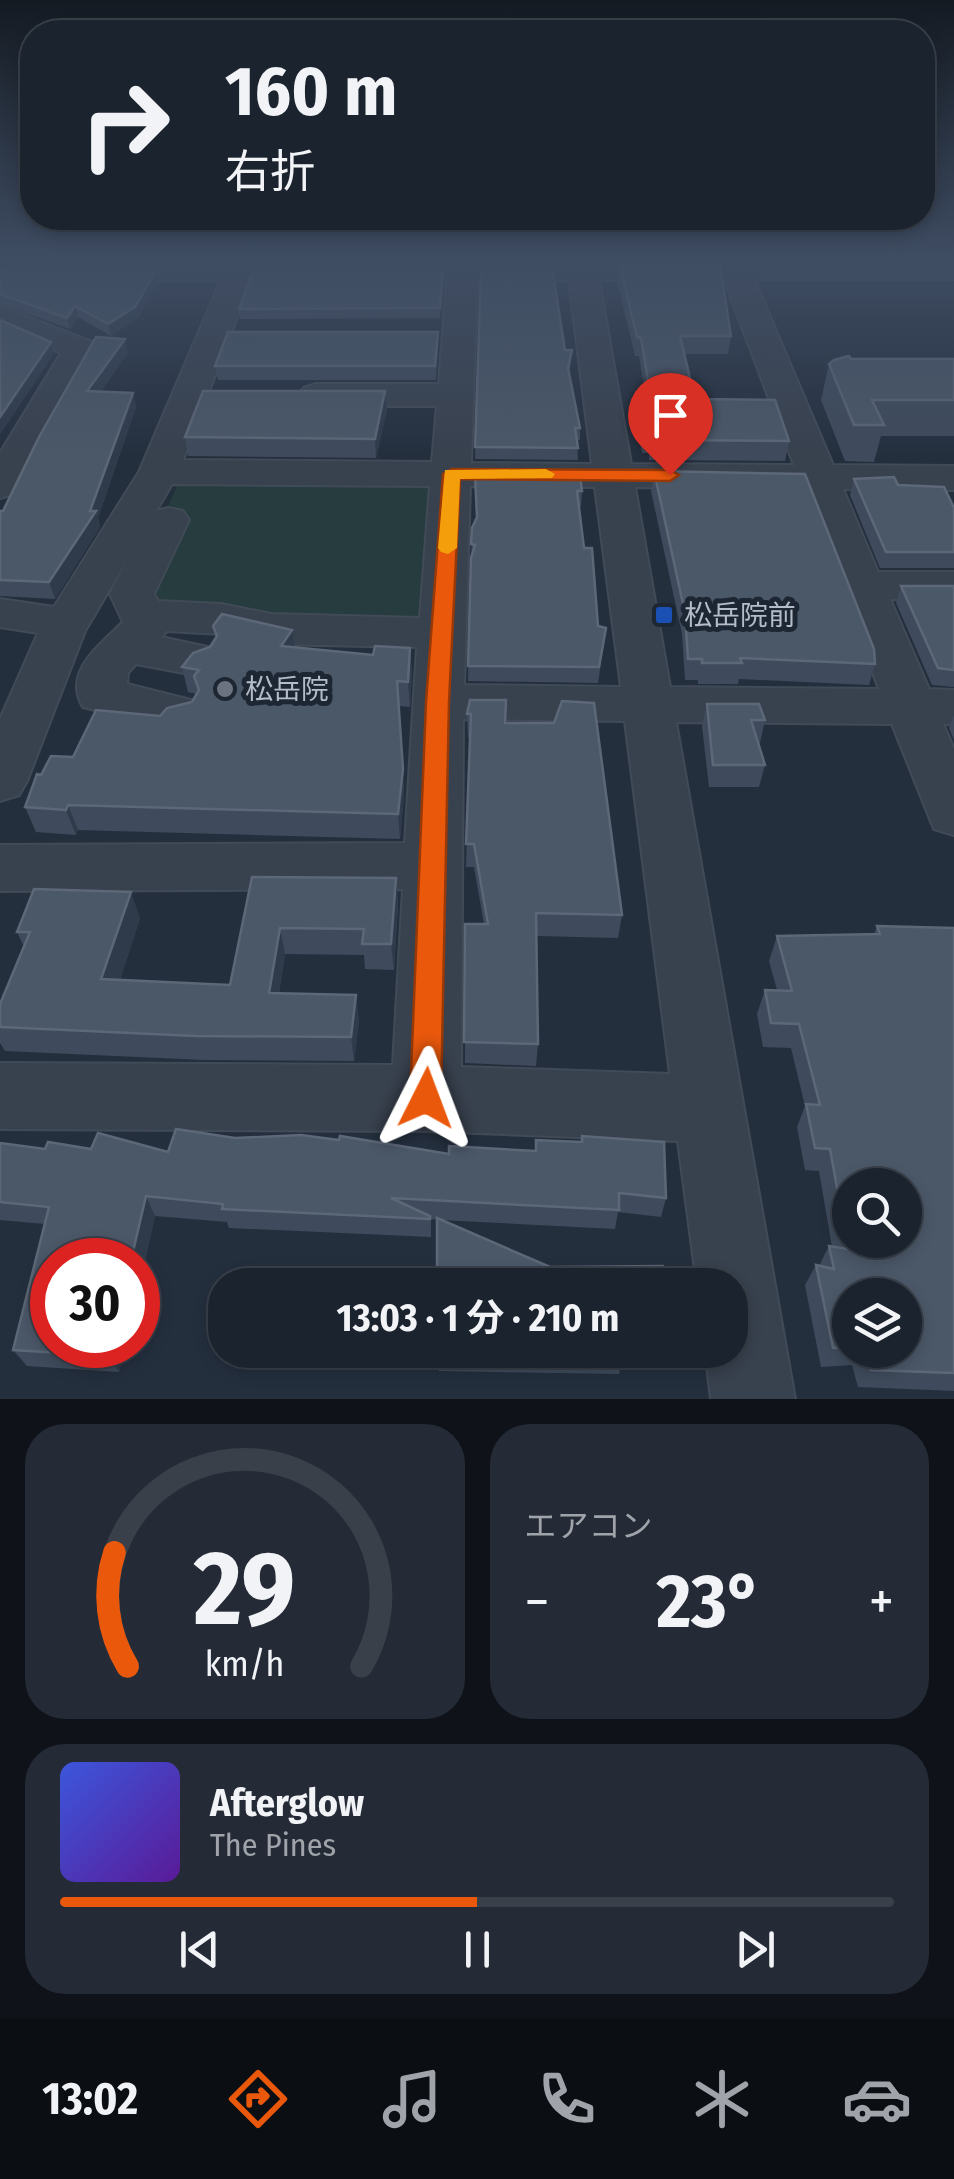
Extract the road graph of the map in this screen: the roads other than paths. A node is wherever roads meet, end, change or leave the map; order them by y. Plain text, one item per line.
1 (26, 325) edge
2 (215, 325) edge
3 (442, 325) edge
4 (591, 325) edge
5 (756, 325) edge
6 (250, 332) edge
7 (212, 333) junction
8 (188, 395) junction
9 (227, 395) edge
10 (284, 395) edge
11 (456, 395) junction
12 (159, 472) junction
13 (452, 474) junction
14 (614, 474) junction
15 (818, 478) junction
16 (954, 478) edge
17 (0, 486) edge
18 (168, 520) dead end
19 (859, 585) junction
20 (954, 586) edge
21 (0, 613) edge
22 (66, 624) junction
23 (140, 632) junction
24 (443, 633) junction
25 (195, 660) edge
26 (438, 702) junction
27 (646, 703) junction
28 (931, 707) edge
29 (152, 716) edge
30 (0, 782) edge
31 (954, 814) edge
32 (435, 866) junction
33 (0, 868) edge
34 (0, 1096) edge
35 (426, 1098) junction
36 (708, 1108) junction
37 (752, 1399) edge

1 - 17 street
2 - 7 street
3 - 11 street
4 - 14 street
5 - 15 street
6 - 7 street
7 - 8 street
8 - 9 street
8 - 12 street
10 - 11 street
11 - 13 street
12 - 13 street
12 - 22 street
13 - 14 street
13 - 24 street
14 - 15 street
14 - 27 street
15 - 16 street
15 - 19 street
18 - 23 street
19 - 20 street
19 - 28 street
21 - 22 street
22 - 30 street
23 - 24 street
23 - 25 street
23 - 29 street
24 - 26 street
26 - 27 street
26 - 32 street
27 - 28 street
27 - 36 street
28 - 31 street
32 - 33 street
32 - 35 street
34 - 35 street
35 - 36 street
36 - 37 street

